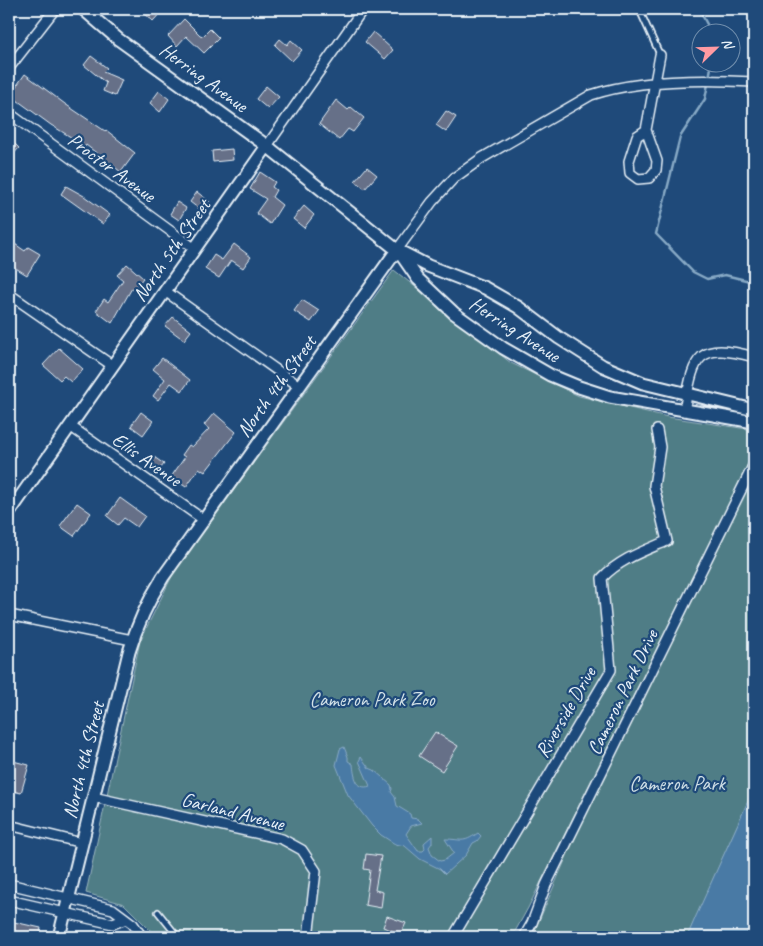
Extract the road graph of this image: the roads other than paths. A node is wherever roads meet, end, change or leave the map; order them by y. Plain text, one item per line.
1 (55, 9) edge
2 (83, 9) edge
3 (363, 9) edge
4 (639, 9) edge
5 (660, 56) joint
6 (9, 68) edge
7 (754, 82) edge
8 (654, 83) junction
9 (9, 113) edge
10 (646, 130) junction
11 (267, 146) junction
12 (195, 249) junction
13 (397, 250) junction
14 (165, 291) junction
15 (9, 294) edge
16 (754, 357) edge
17 (113, 366) junction
18 (299, 386) junction
19 (688, 394) junction
20 (754, 410) edge
21 (684, 411) junction
22 (754, 422) edge
23 (70, 426) junction
24 (657, 430) dead end
25 (754, 464) edge
26 (9, 512) edge
27 (204, 520) junction
28 (9, 615) edge
29 (132, 640) junction
30 (93, 797) junction
31 (9, 824) edge
32 (82, 842) junction
33 (9, 884) edge
34 (68, 898) junction
35 (9, 900) edge
36 (158, 912) dead end
37 (65, 913) junction
38 (126, 919) junction
39 (59, 937) edge
40 (142, 937) edge
41 (178, 937) edge
42 (308, 937) edge
43 (453, 937) edge
44 (524, 937) edge

1 - 6 street
2 - 11 main road, Herring Avenue
3 - 11 street, North 5th Street
4 - 5 lane
5 - 8 street
7 - 8 street, North 4th Street
8 - 10 street
8 - 13 street, North 4th Street
9 - 12 street, Proctor Avenue
10 - 10 street
11 - 12 main road, North 5th Street
11 - 13 main road, Herring Avenue
12 - 14 main road, North 5th Street
13 - 18 main road, North 4th Street
13 - 19 main road, Herring Avenue
13 - 21 main road, Herring Avenue
14 - 17 main road, North 5th Street
14 - 18 street
15 - 17 street
16 - 19 street
17 - 23 main road, North 5th Street
18 - 27 main road, North 4th Street
19 - 20 main road, Herring Avenue
19 - 21 street
21 - 22 main road, Herring Avenue
23 - 26 main road, North 5th Street
23 - 27 street, Ellis Avenue
24 - 43 street, Riverside Drive
25 - 44 street, Cameron Park Drive
27 - 29 main road, North 4th Street
28 - 29 street
29 - 30 main road, North 4th Street
30 - 32 main road, North 4th Street
30 - 42 street, Garland Avenue
31 - 32 street
32 - 34 main road, North 4th Street
33 - 34 street
34 - 37 main road, North 4th Street
34 - 38 street
35 - 37 street
36 - 41 lane
37 - 38 street
37 - 39 main road, North 4th Street
38 - 40 street

